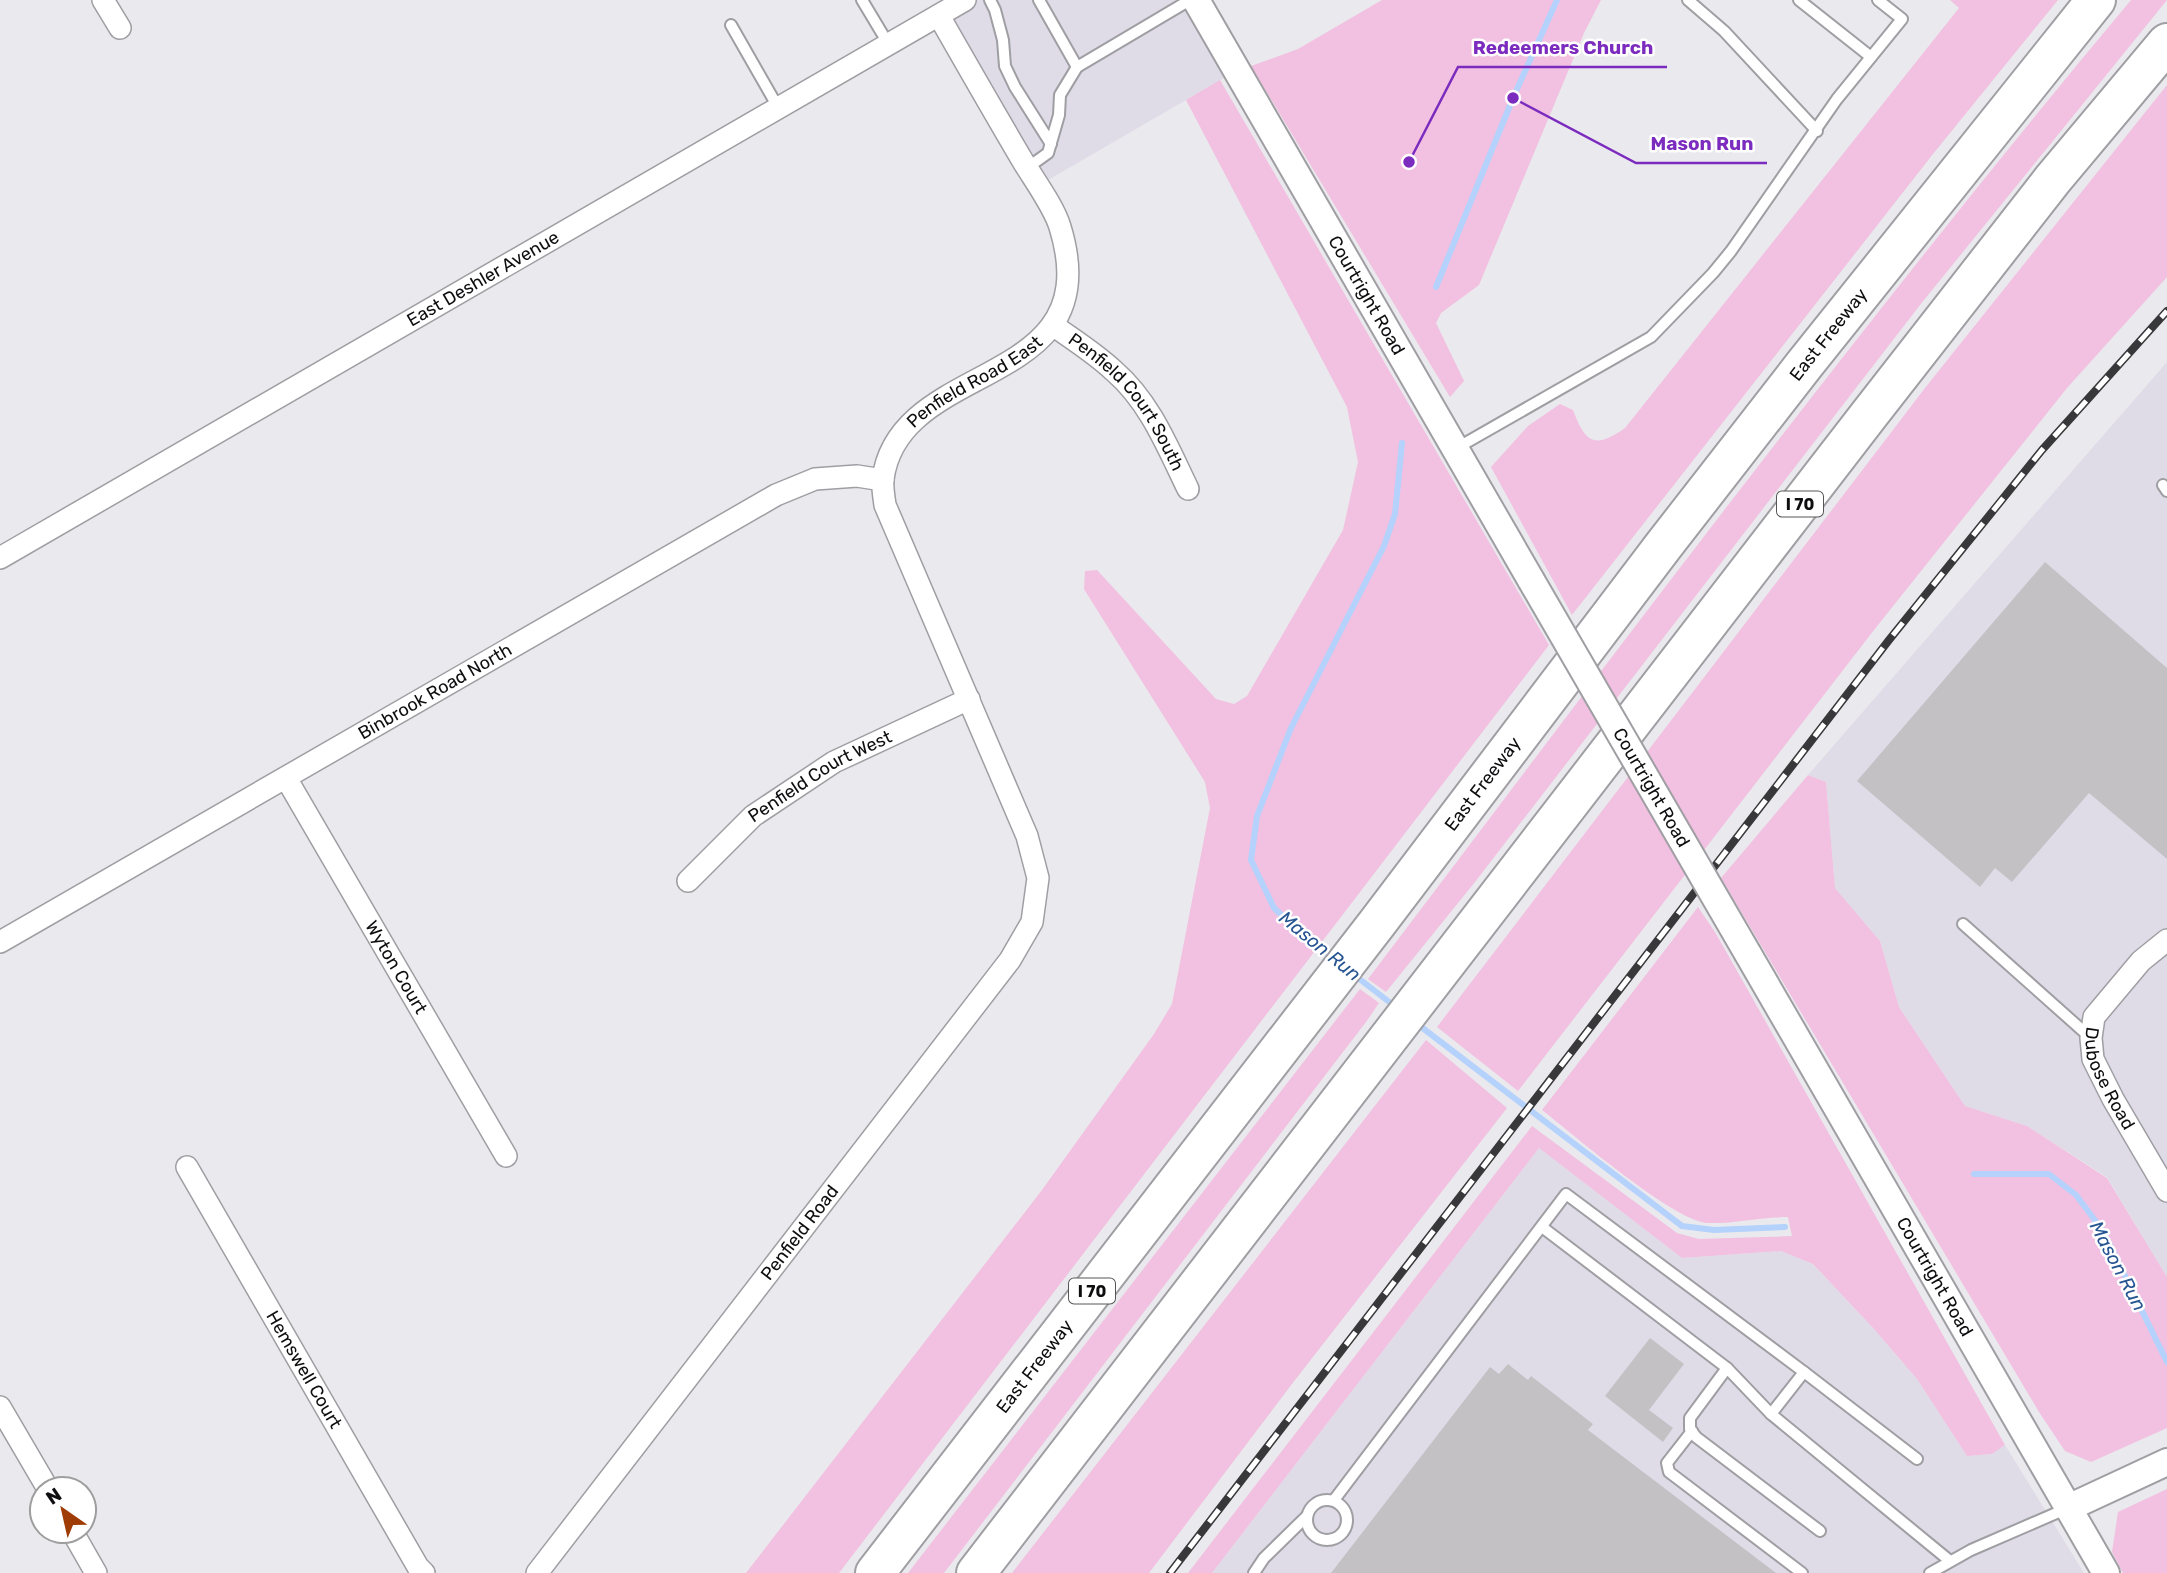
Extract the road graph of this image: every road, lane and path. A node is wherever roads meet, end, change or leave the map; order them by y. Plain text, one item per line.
1 (103, 0) edge
2 (862, 0) edge
3 (965, 0) edge
4 (990, 0) edge
5 (1039, 0) edge
6 (1190, 0) edge
7 (1196, 0) edge
8 (1688, 0) edge
9 (1799, 0) edge
10 (1878, 0) edge
11 (2096, 0) edge
12 (939, 16) junction
13 (732, 25) dead end
14 (120, 28) dead end
15 (2167, 43) edge
16 (889, 45) junction
17 (1871, 57) junction
18 (1077, 67) junction
19 (779, 109) junction
20 (1817, 131) junction
21 (1051, 144) junction
22 (1027, 168) junction
23 (1054, 326) junction
24 (1455, 449) junction
25 (883, 480) junction
26 (1188, 489) dead end
27 (0, 558) edge
28 (969, 699) junction
29 (286, 778) junction
30 (1038, 878) joint
31 (688, 881) dead end
32 (1963, 924) dead end
33 (2167, 940) edge
34 (0, 942) edge
35 (2091, 1038) junction
36 (506, 1156) dead end
37 (187, 1167) dead end
38 (2167, 1191) edge
39 (1542, 1227) junction
40 (1727, 1368) junction
41 (1804, 1371) junction
42 (0, 1407) edge
43 (1771, 1415) junction
44 (1692, 1431) junction
45 (1917, 1459) dead end
46 (2167, 1462) edge
47 (40, 1475) edge
48 (1334, 1500) junction
49 (2068, 1508) junction
50 (1307, 1516) junction
51 (1820, 1531) dead end
52 (80, 1545) edge
53 (1950, 1561) junction
54 (96, 1573) edge
55 (424, 1573) edge
56 (537, 1573) edge
57 (875, 1573) edge
58 (976, 1573) edge
59 (1254, 1573) edge
60 (1802, 1573) edge
61 (1930, 1573) edge
62 (2106, 1573) edge

1 - 14 street
2 - 16 lane
3 - 12 street, East Deshler Avenue
4 - 21 lane
5 - 18 lane
6 - 18 lane
7 - 24 street, Courtright Road
8 - 20 lane
9 - 17 lane
10 - 17 lane
11 - 57 highway, East Freeway / I 70
12 - 16 street, East Deshler Avenue
12 - 22 street, Penfield Road East
13 - 19 lane
15 - 58 highway, I 70
16 - 19 street, East Deshler Avenue
17 - 20 lane
18 - 21 lane
19 - 27 street, East Deshler Avenue
20 - 24 lane
21 - 22 lane
22 - 23 street, Penfield Road East
23 - 25 street, Penfield Road East
23 - 26 street, Penfield Court South
24 - 49 street, Courtright Road, bridge
25 - 28 street, Penfield Road East
25 - 29 street, Binbrook Road North
28 - 30 street, Penfield Road East
28 - 31 street, Penfield Court West
29 - 34 street, Binbrook Road North
29 - 36 street, Wyton Court
30 - 56 street, Penfield Road
32 - 35 lane
33 - 35 street, Dubose Road
35 - 38 street, Dubose Road
37 - 55 street, Hemswell Court
39 - 40 lane
39 - 41 lane
39 - 48 lane
40 - 43 lane
40 - 44 lane
41 - 43 lane
41 - 45 lane
42 - 47 street
43 - 53 lane
44 - 51 lane
44 - 60 lane
46 - 49 street
48 - 50 lane
48 - 50 lane
49 - 53 lane
49 - 62 street, Courtright Road
50 - 59 lane
52 - 54 street
53 - 61 lane

